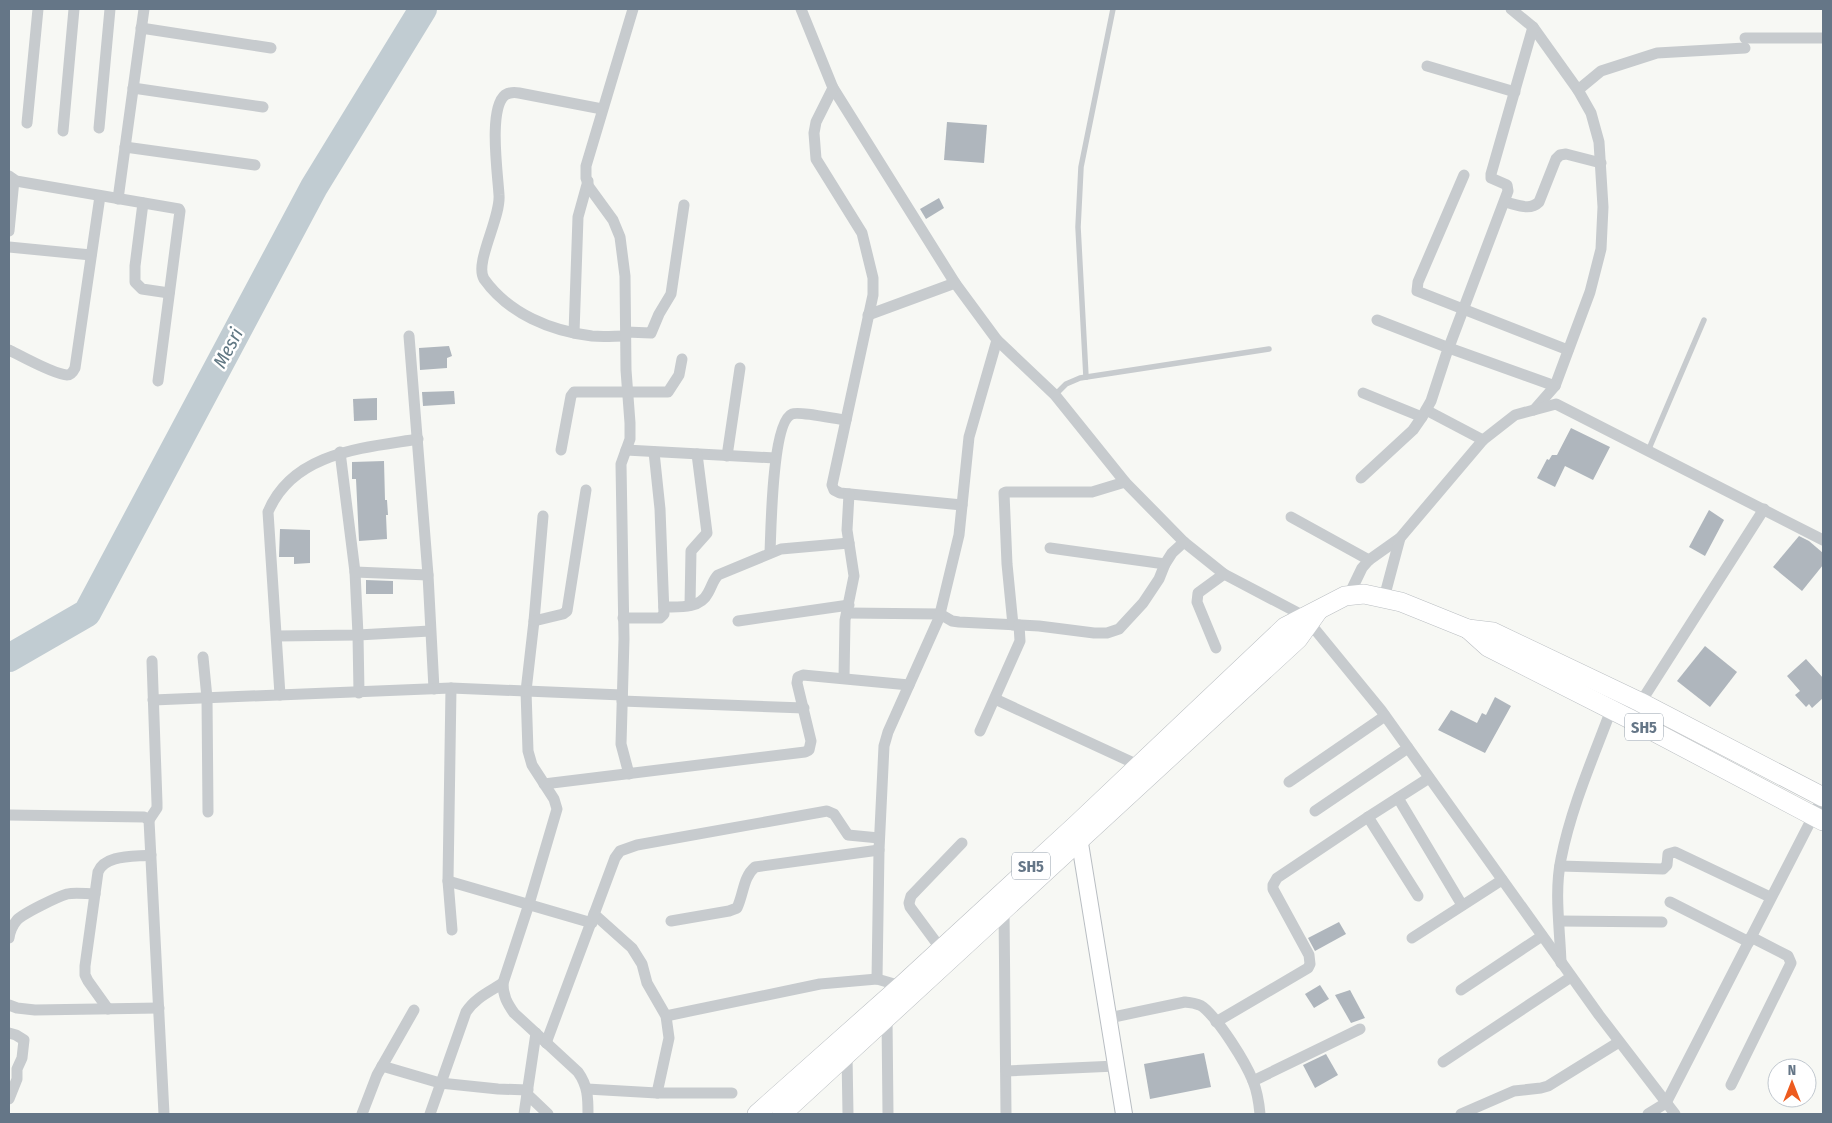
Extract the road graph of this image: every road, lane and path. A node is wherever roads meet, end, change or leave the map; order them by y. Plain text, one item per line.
1 (38, 9) edge
2 (74, 9) edge
3 (110, 9) edge
4 (144, 9) edge
5 (633, 9) edge
6 (801, 9) edge
7 (1112, 9) edge
8 (1511, 9) edge
9 (1533, 27) junction
10 (141, 28) junction
11 (1823, 38) edge
12 (271, 48) dead end
13 (1427, 66) dead end
14 (133, 88) junction
15 (833, 88) junction
16 (1578, 90) junction
17 (1514, 92) junction
18 (263, 107) dead end
19 (602, 110) junction
20 (27, 123) dead end
21 (99, 128) dead end
22 (63, 131) dead end
23 (125, 147) junction
24 (1601, 163) junction
25 (255, 165) dead end
26 (1464, 175) dead end
27 (11, 178) edge
28 (588, 181) junction
29 (100, 196) junction
30 (118, 198) junction
31 (1505, 202) junction
32 (143, 203) junction
33 (684, 205) dead end
34 (9, 231) edge
35 (9, 247) edge
36 (91, 255) junction
37 (955, 283) junction
38 (169, 293) junction
39 (1464, 310) junction
40 (868, 315) junction
41 (1376, 320) dead end
42 (1704, 320) dead end
43 (574, 333) junction
44 (626, 334) junction
45 (409, 336) dead end
46 (997, 340) junction
47 (1449, 348) junction
48 (1269, 349) dead end
49 (9, 350) edge
50 (1568, 350) junction
51 (682, 358) dead end
52 (740, 368) dead end
53 (1086, 378) junction
54 (158, 381) dead end
55 (1555, 386) junction
56 (628, 390) junction
57 (1363, 393) dead end
58 (1055, 395) junction
59 (1534, 410) junction
60 (1424, 413) junction
61 (846, 420) junction
62 (418, 439) junction
63 (1483, 440) junction
64 (561, 450) dead end
65 (626, 450) junction
66 (1648, 451) junction
67 (340, 452) junction
68 (654, 452) junction
69 (697, 454) junction
70 (727, 456) junction
71 (775, 458) junction
72 (1361, 478) dead end
73 (1125, 482) junction
74 (586, 490) dead end
75 (849, 494) junction
76 (962, 505) junction
77 (1764, 509) junction
78 (543, 516) dead end
79 (1291, 517) dead end
80 (1400, 538) junction
81 (1823, 540) edge
82 (1184, 542) junction
83 (849, 543) junction
84 (1050, 548) dead end
85 (770, 553) junction
86 (1369, 560) junction
87 (1165, 564) junction
88 (355, 572) junction
89 (1224, 574) junction
90 (428, 575) junction
91 (1349, 595) junction
92 (1384, 598) junction
93 (690, 605) junction
94 (664, 607) junction
95 (848, 609) junction
96 (1312, 616) junction
97 (623, 618) junction
98 (938, 619) junction
99 (534, 621) junction
100 (738, 621) dead end
101 (1016, 625) junction
102 (1468, 629) junction
103 (430, 631) junction
104 (358, 635) junction
105 (276, 636) junction
106 (1216, 648) dead end
107 (203, 657) dead end
108 (152, 661) dead end
109 (844, 678) junction
110 (909, 684) junction
111 (527, 687) junction
112 (451, 688) junction
113 (434, 689) junction
114 (359, 693) junction
115 (280, 695) junction
116 (207, 698) junction
117 (622, 698) junction
118 (995, 699) junction
119 (153, 700) junction
120 (1640, 702) junction
121 (804, 708) junction
122 (1611, 710) junction
123 (1385, 716) junction
124 (1630, 719) junction
125 (980, 731) dead end
126 (1408, 748) junction
127 (1138, 765) junction
128 (629, 774) junction
129 (1429, 778) junction
130 (1289, 782) dead end
131 (544, 784) junction
132 (1823, 797) edge
133 (1398, 798) junction
134 (1315, 811) dead end
135 (208, 812) dead end
136 (9, 815) edge
137 (1368, 817) junction
138 (1818, 818) edge
139 (149, 820) junction
140 (1078, 832) junction
141 (879, 838) junction
142 (962, 843) dead end
143 (878, 850) junction
144 (151, 855) junction
145 (1560, 866) junction
146 (1502, 880) junction
147 (448, 881) junction
148 (95, 894) junction
149 (1418, 896) dead end
150 (1770, 897) junction
151 (1670, 902) dead end
152 (529, 904) junction
153 (1462, 906) junction
154 (1004, 909) junction
155 (593, 918) junction
156 (671, 921) dead end
157 (1560, 921) junction
158 (1662, 922) dead end
159 (452, 930) dead end
160 (1542, 936) junction
161 (9, 938) edge
162 (1412, 938) dead end
163 (1750, 939) junction
164 (941, 948) junction
165 (1561, 963) junction
166 (1571, 977) junction
167 (877, 979) junction
168 (503, 983) junction
169 (901, 986) junction
170 (1461, 990) dead end
171 (9, 1005) edge
172 (159, 1008) junction
173 (108, 1009) junction
174 (414, 1010) dead end
175 (666, 1016) junction
176 (887, 1018) junction
177 (1109, 1018) junction
178 (1216, 1022) junction
179 (1360, 1029) dead end
180 (9, 1033) edge
181 (536, 1033) junction
182 (1619, 1042) junction
183 (546, 1043) junction
184 (847, 1055) junction
185 (1443, 1062) dead end
186 (382, 1066) junction
187 (1116, 1066) junction
188 (1006, 1071) junction
189 (1253, 1081) junction
190 (440, 1083) junction
191 (1731, 1085) dead end
192 (587, 1089) junction
193 (527, 1092) junction
194 (657, 1093) junction
195 (732, 1093) dead end
196 (9, 1099) edge
197 (1666, 1103) junction
198 (164, 1114) edge
199 (362, 1114) edge
200 (430, 1114) edge
201 (524, 1114) edge
202 (548, 1114) edge
203 (588, 1114) edge
204 (757, 1114) edge
205 (782, 1114) edge
206 (848, 1114) edge
207 (888, 1114) edge
208 (1006, 1114) edge
209 (1124, 1114) edge
210 (1260, 1114) edge
211 (1461, 1114) edge
212 (1648, 1114) edge
213 (1675, 1114) edge

1 - 20 street
2 - 22 street
3 - 21 street
4 - 10 street
5 - 19 street
6 - 15 street
7 - 53 lane
8 - 9 street
9 - 16 street
9 - 17 street
10 - 12 street
10 - 14 street
11 - 16 street
13 - 17 street
14 - 18 street
14 - 23 street
15 - 37 street
15 - 40 street
16 - 24 street
17 - 31 street
19 - 28 street
19 - 43 street
23 - 25 street
23 - 30 street
24 - 31 street
24 - 50 street
26 - 39 street
27 - 29 street
27 - 34 street
28 - 43 street
28 - 44 street
29 - 30 street
29 - 36 street
30 - 32 street
31 - 39 street
32 - 38 street
32 - 38 street
33 - 44 street
35 - 36 street
36 - 49 street
37 - 40 street
37 - 46 street
38 - 54 street
39 - 47 street
39 - 50 street
40 - 61 street
41 - 47 street
42 - 66 lane
43 - 44 street
44 - 56 street
45 - 62 street
46 - 58 street
46 - 76 street
47 - 55 street
47 - 60 street
48 - 53 lane
50 - 55 street
51 - 56 street
52 - 70 street
53 - 58 lane
55 - 59 street
56 - 64 street
56 - 65 street
57 - 60 street
58 - 73 street
59 - 63 street
59 - 66 street
60 - 63 street
60 - 72 street
61 - 71 street
61 - 75 street
62 - 67 street
62 - 90 street
63 - 80 street
65 - 68 street
65 - 97 street
66 - 77 street
67 - 88 street
67 - 105 street
68 - 69 street
68 - 94 street
69 - 70 street
69 - 93 street
70 - 71 street
71 - 85 street
73 - 82 street
73 - 101 street
74 - 99 street
75 - 76 street
75 - 83 street
76 - 98 street
77 - 81 street
77 - 120 street
78 - 99 street
79 - 86 street
80 - 86 street
80 - 92 street
82 - 87 street
82 - 89 street
83 - 85 street
83 - 95 street
84 - 87 street
85 - 93 street
86 - 91 street
87 - 101 street
88 - 90 street
88 - 104 street
89 - 96 street
89 - 106 street
90 - 103 street
91 - 92 main road, SH5
91 - 96 main road, SH5
92 - 102 main road, SH5
93 - 94 street
94 - 97 street
95 - 98 street
95 - 100 street
95 - 109 street
96 - 123 street
96 - 127 main road, SH5
96 - 140 main road, SH5
97 - 117 street
98 - 101 street
98 - 110 street
99 - 111 street
101 - 118 street
102 - 120 main road, SH5
102 - 122 main road, SH5
103 - 104 street
103 - 113 street
104 - 105 street
104 - 114 street
105 - 115 street
107 - 116 street
108 - 119 street
109 - 110 street
109 - 121 street
110 - 141 street
111 - 112 street
111 - 117 street
111 - 131 street
112 - 113 street
112 - 147 street
113 - 114 street
114 - 115 street
115 - 116 street
116 - 119 street
116 - 135 street
117 - 121 street
117 - 128 street
118 - 125 street
118 - 127 street
119 - 139 street
120 - 124 street
120 - 132 main road, SH5
121 - 128 street
122 - 124 main road, SH5
122 - 145 street
123 - 126 street
123 - 130 street
124 - 138 main road, SH5
126 - 129 street
126 - 134 street
127 - 140 main road, SH5
128 - 131 street
129 - 133 street
129 - 146 street
131 - 152 street
132 - 138 street
133 - 137 street
133 - 153 street
136 - 139 street
137 - 149 street
137 - 178 street
138 - 150 street
139 - 144 street
140 - 154 main road, SH5
140 - 164 main road, SH5
140 - 177 street
141 - 143 street
141 - 155 street
142 - 164 street
143 - 156 street
143 - 167 street
144 - 148 street
144 - 172 street
145 - 150 street
145 - 157 street
146 - 153 street
146 - 160 street
147 - 152 street
147 - 159 street
148 - 161 street
148 - 173 street
150 - 163 street
151 - 163 street
152 - 155 street
152 - 168 street
153 - 162 street
154 - 176 main road, SH5
154 - 188 street
155 - 175 street
155 - 183 street
157 - 158 street
157 - 165 street
160 - 165 street
160 - 170 street
163 - 191 street
163 - 197 street
164 - 169 main road, SH5
165 - 166 street
166 - 182 street
166 - 185 street
167 - 169 street
167 - 175 street
168 - 181 street
168 - 190 street
169 - 204 main road, SH5
171 - 173 street
172 - 173 street
172 - 198 street
174 - 186 street
175 - 194 street
176 - 184 main road, SH5
176 - 207 street
177 - 178 street
177 - 187 street
178 - 189 street
179 - 189 street
180 - 196 street
181 - 183 street
181 - 193 street
182 - 197 street
182 - 211 street
183 - 192 street
184 - 205 main road, SH5
184 - 206 street
186 - 190 street
186 - 199 street
187 - 188 street
187 - 209 street
188 - 208 street
189 - 210 street
190 - 193 street
190 - 200 street
192 - 194 street
192 - 203 street
193 - 201 street
193 - 202 street
194 - 195 street
197 - 212 street
197 - 213 street

